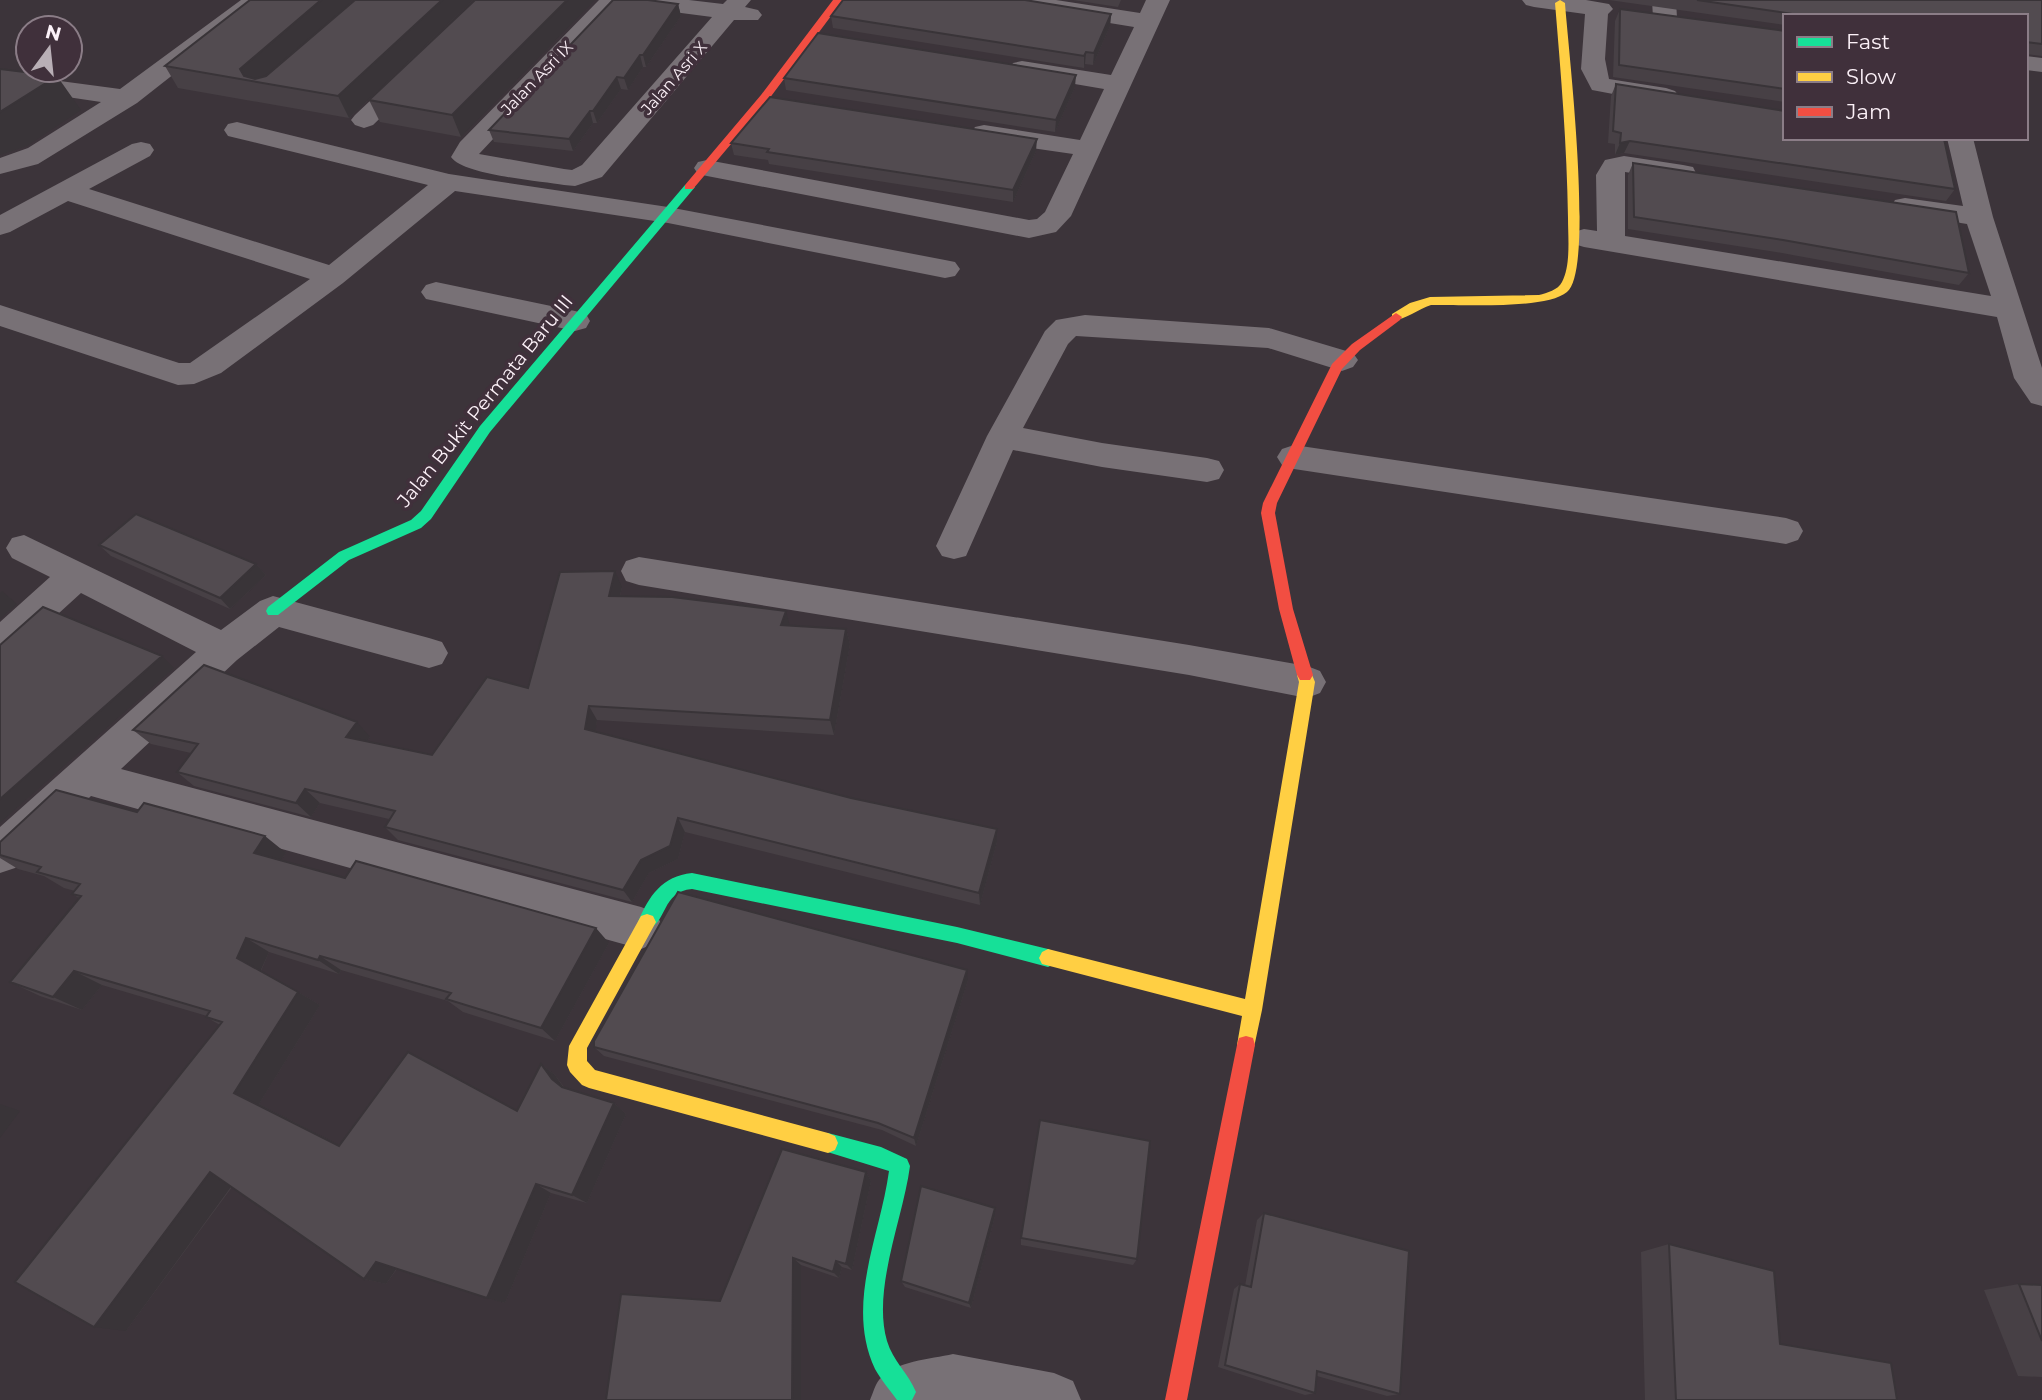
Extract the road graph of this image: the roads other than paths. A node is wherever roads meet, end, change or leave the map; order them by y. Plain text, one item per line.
1 (256, 0) edge
2 (491, 0) edge
3 (612, 0) edge
4 (635, 0) edge
5 (838, 0) edge
6 (1012, 0) edge
7 (1534, 0) edge
8 (1560, 3) junction
9 (1597, 8) junction
10 (740, 9) edge
11 (1664, 9) edge
12 (1153, 11) edge
13 (1692, 22) edge
14 (813, 34) junction
15 (841, 39) edge
16 (1001, 64) edge
17 (0, 80) edge
18 (1121, 84) junction
19 (765, 97) junction
20 (128, 98) junction
21 (1690, 99) edge
22 (798, 103) edge
23 (365, 120) dead end
24 (237, 130) dead end
25 (965, 130) edge
26 (1960, 140) edge
27 (1090, 149) junction
28 (141, 150) dead end
29 (464, 157) joint
30 (0, 166) edge
31 (707, 167) junction
32 (1707, 176) edge
33 (449, 182) junction
34 (66, 191) junction
35 (1884, 203) edge
36 (668, 215) junction
37 (1979, 217) junction
38 (0, 226) edge
39 (1573, 236) junction
40 (1611, 242) junction
41 (945, 269) dead end
42 (333, 276) junction
43 (436, 292) dead end
44 (2010, 309) junction
45 (0, 315) edge
46 (575, 321) junction
47 (1342, 360) junction
48 (2042, 395) edge
49 (1003, 436) junction
50 (1294, 457) junction
51 (1207, 470) dead end
52 (1786, 531) dead end
53 (954, 546) dead end
54 (24, 548) dead end
55 (639, 571) dead end
56 (77, 576) junction
57 (273, 611) junction
58 (0, 645) edge
59 (224, 649) junction
60 (429, 653) dead end
61 (1307, 682) junction
62 (86, 777) junction
63 (0, 854) edge
64 (641, 928) junction
65 (1253, 1010) junction
66 (901, 1396) edge
67 (1054, 1400) edge
68 (1177, 1400) edge

1 - 20 street
2 - 23 street
3 - 29 street, Jalan Asri IX
4 - 10 street
5 - 14 street, Jalan Bukit Permata Baru III
6 - 12 street
7 - 8 street
8 - 9 street
8 - 39 street
9 - 11 street
9 - 21 street
10 - 29 street, Jalan Asri X
11 - 13 street
12 - 18 street
14 - 15 street
14 - 19 street, Jalan Bukit Permata Baru III
16 - 18 street
17 - 20 street
18 - 27 street
19 - 22 street
19 - 31 street, Jalan Bukit Permata Baru III
20 - 30 street
24 - 33 street
25 - 27 street
26 - 37 street
27 - 31 street
28 - 34 street
31 - 36 street, Jalan Bukit Permata Baru III
32 - 40 street
33 - 36 street
33 - 42 street
34 - 38 street
34 - 42 street
35 - 37 street
36 - 41 street
36 - 46 street, Jalan Bukit Permata Baru III
37 - 44 street
39 - 40 street
39 - 47 street
40 - 44 street
42 - 45 street
43 - 46 street
44 - 48 street
46 - 57 street, Jalan Bukit Permata Baru III
47 - 49 street
47 - 50 street
49 - 51 street
49 - 53 street
50 - 52 street
50 - 61 street
54 - 56 street
55 - 61 street
56 - 58 street
56 - 59 street
57 - 59 street
57 - 60 street
59 - 62 street
61 - 65 street
62 - 63 street
62 - 64 street
64 - 65 street
64 - 66 street
65 - 68 street
66 - 67 street

